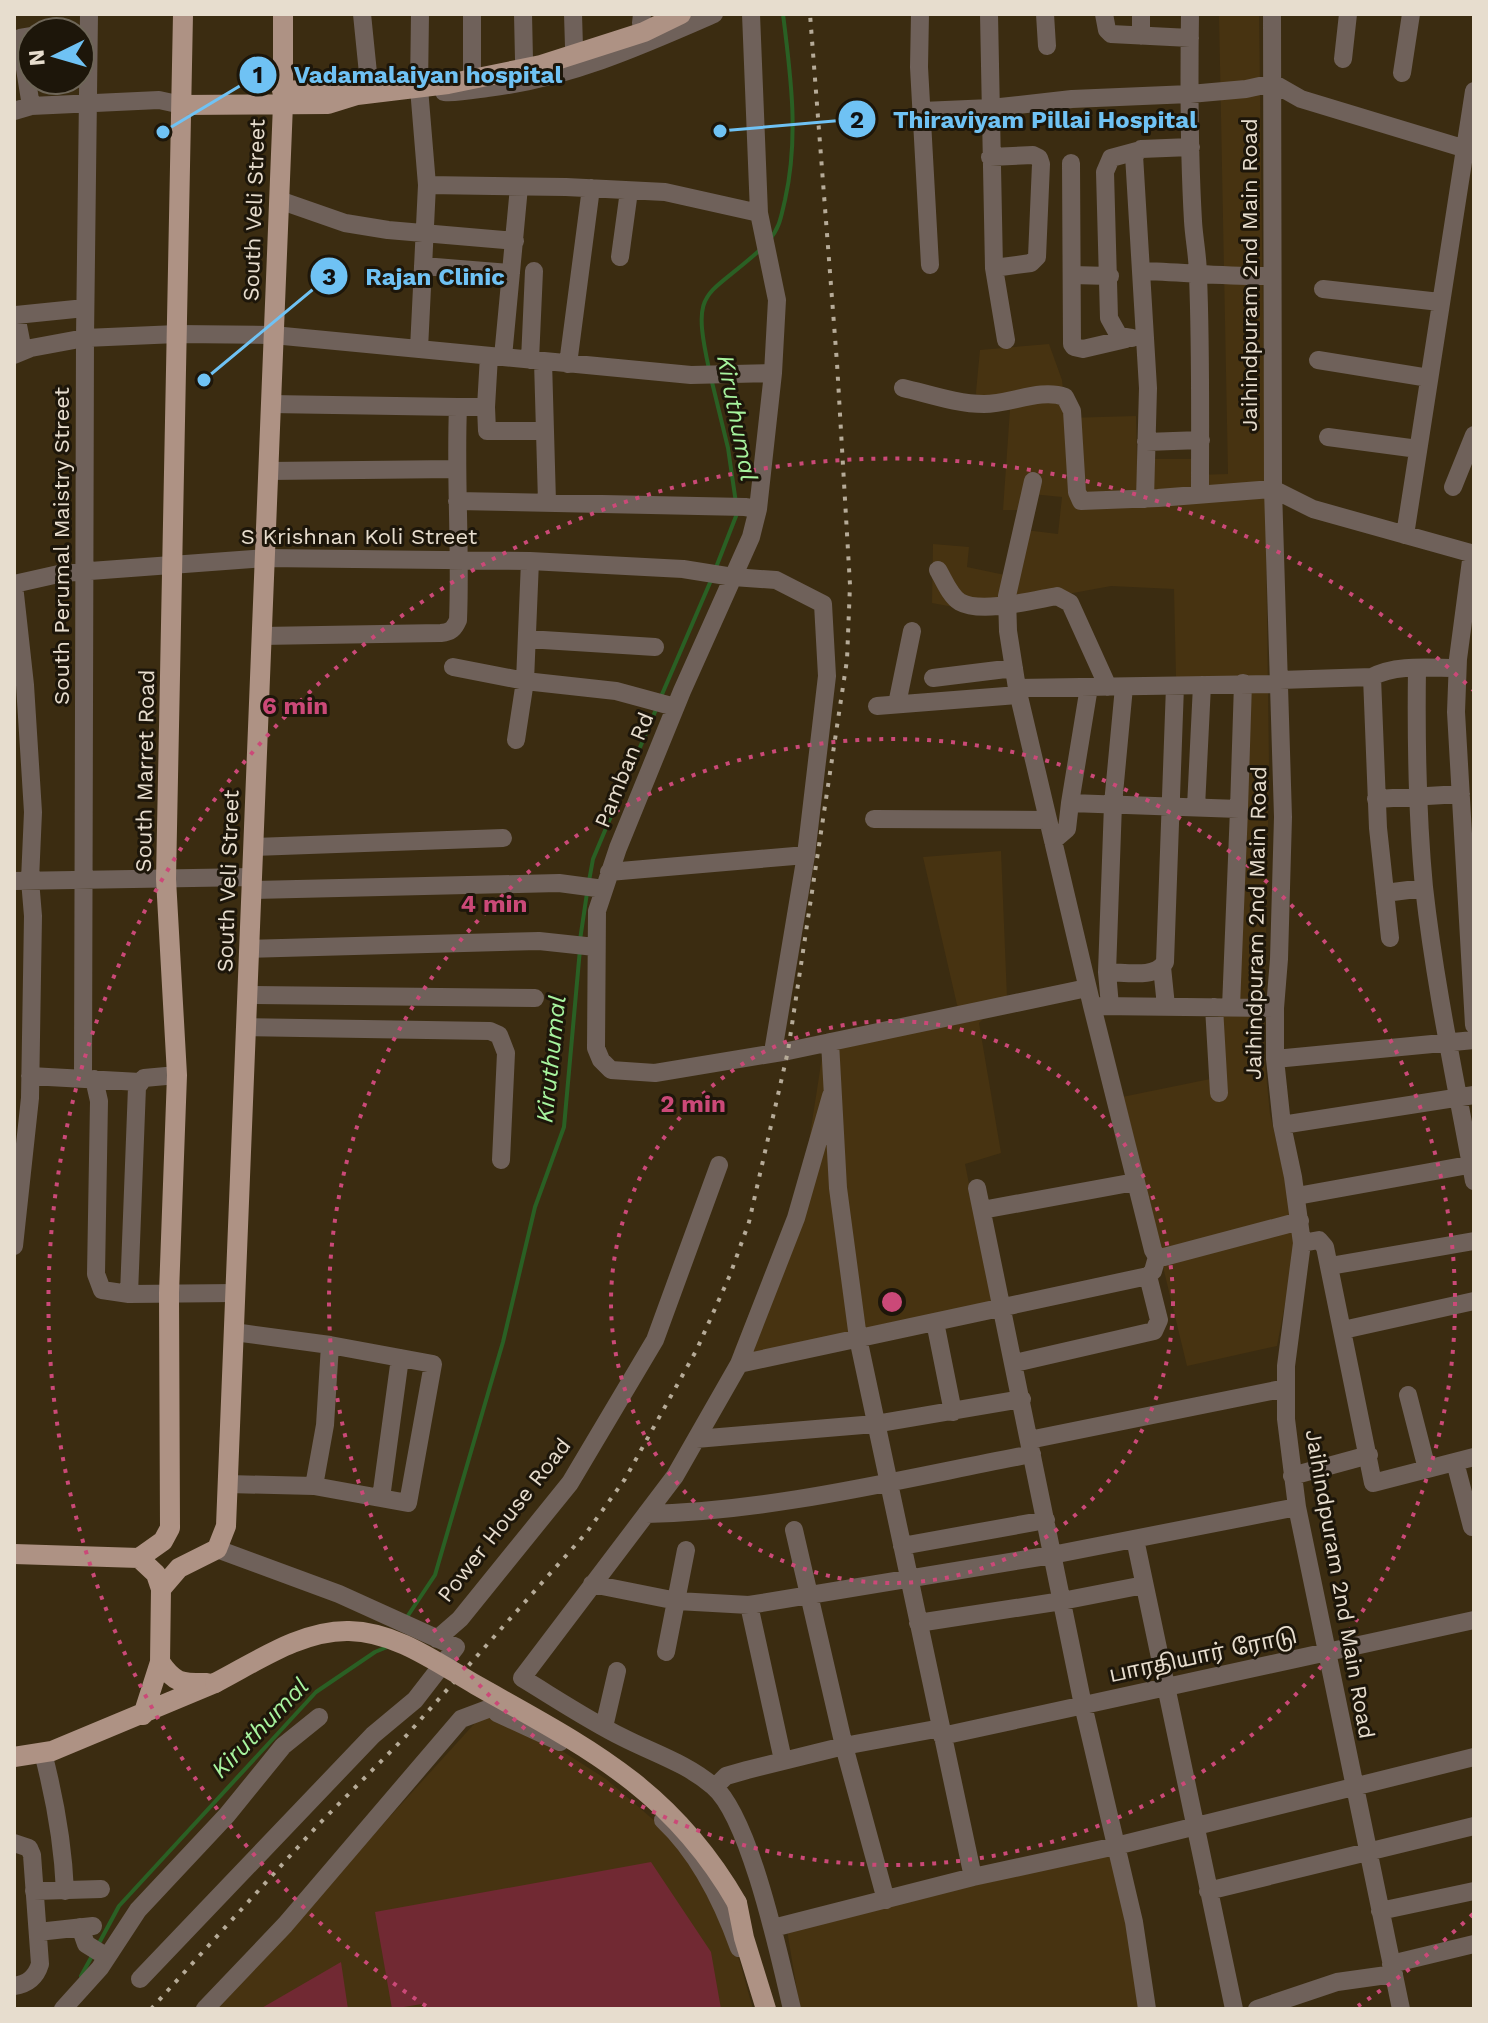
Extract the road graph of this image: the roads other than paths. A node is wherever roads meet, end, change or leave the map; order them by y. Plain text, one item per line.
1 (89, 14) edge
2 (183, 14) edge
3 (283, 14) edge
4 (362, 14) edge
5 (420, 14) edge
6 (472, 14) edge
7 (523, 14) edge
8 (573, 14) edge
9 (659, 14) edge
10 (681, 14) edge
11 (714, 14) edge
12 (751, 14) edge
13 (920, 14) edge
14 (989, 14) edge
15 (1045, 14) edge
16 (1104, 14) edge
17 (1141, 14) edge
18 (1190, 14) edge
19 (1272, 14) edge
20 (1348, 14) edge
21 (1411, 14) edge
22 (642, 19) edge
23 (1141, 36) junction
24 (1190, 38) junction
25 (1047, 46) dead end
26 (574, 47) junction
27 (1343, 59) dead end
28 (524, 60) junction
29 (472, 71) junction
30 (1402, 73) dead end
31 (1273, 83) junction
32 (433, 86) junction
33 (1474, 91) edge
34 (363, 94) junction
35 (1190, 94) junction
36 (283, 98) junction
37 (182, 99) junction
38 (1301, 99) junction
39 (89, 104) junction
40 (23, 108) edge
41 (991, 108) junction
42 (922, 111) junction
43 (1272, 113) junction
44 (1191, 147) junction
45 (1137, 151) junction
46 (1471, 151) edge
47 (990, 157) junction
48 (1071, 163) dead end
49 (427, 185) junction
50 (519, 187) junction
51 (591, 188) junction
52 (629, 191) junction
53 (279, 200) junction
54 (760, 220) junction
55 (425, 234) junction
56 (515, 241) junction
57 (620, 257) dead end
58 (930, 265) dead end
59 (423, 266) junction
60 (994, 268) junction
61 (534, 271) dead end
62 (1141, 271) junction
63 (1198, 272) junction
64 (511, 273) junction
65 (1072, 275) junction
66 (1110, 276) junction
67 (1270, 276) junction
68 (1323, 289) dead end
69 (1440, 302) junction
70 (85, 308) junction
71 (177, 334) junction
72 (273, 335) junction
73 (85, 338) junction
74 (1147, 338) junction
75 (1126, 339) junction
76 (1006, 340) dead end
77 (419, 349) junction
78 (18, 353) edge
79 (496, 357) junction
80 (1318, 360) dead end
81 (536, 361) junction
82 (568, 364) junction
83 (773, 373) junction
84 (1429, 378) junction
85 (903, 388) dead end
86 (271, 404) junction
87 (458, 407) junction
88 (486, 407) junction
89 (543, 431) junction
90 (1474, 435) edge
91 (1328, 437) dead end
92 (1201, 440) junction
93 (1146, 442) junction
94 (1418, 449) junction
95 (455, 469) junction
96 (268, 471) junction
97 (1033, 481) dead end
98 (1453, 487) dead end
99 (1273, 489) junction
100 (1200, 495) junction
101 (1145, 499) junction
102 (457, 501) junction
103 (547, 502) junction
104 (743, 508) junction
105 (1405, 535) junction
106 (1473, 554) edge
107 (265, 558) junction
108 (461, 560) junction
109 (530, 561) junction
110 (172, 563) junction
111 (938, 570) dead end
112 (86, 571) junction
113 (729, 576) junction
114 (14, 585) edge
115 (1007, 605) junction
116 (912, 631) dead end
117 (261, 636) junction
118 (527, 639) junction
119 (655, 647) dead end
120 (1458, 658) junction
121 (453, 667) dead end
122 (1014, 668) junction
123 (1417, 668) junction
124 (1372, 677) junction
125 (933, 678) dead end
126 (525, 681) junction
127 (1280, 682) junction
128 (1243, 683) junction
129 (1202, 685) junction
130 (20, 686) edge
131 (1175, 686) junction
132 (1107, 687) junction
133 (1018, 692) junction
134 (664, 703) junction
135 (897, 704) junction
136 (877, 706) dead end
137 (516, 740) dead end
138 (1461, 794) junction
139 (1417, 797) junction
140 (1376, 799) junction
141 (1070, 803) junction
142 (1113, 804) junction
143 (1171, 806) junction
144 (1196, 807) junction
145 (1239, 809) junction
146 (874, 819) dead end
147 (1048, 820) junction
148 (503, 838) dead end
149 (1053, 841) junction
150 (253, 847) junction
151 (806, 855) junction
152 (85, 879) junction
153 (166, 879) junction
154 (22, 880) edge
155 (597, 883) junction
156 (251, 884) junction
157 (1424, 888) junction
158 (1385, 893) junction
159 (1390, 938) dead end
160 (585, 945) junction
161 (249, 949) junction
162 (1162, 967) junction
163 (1107, 972) junction
164 (247, 995) junction
165 (535, 998) dead end
166 (1096, 1000) junction
167 (1166, 1006) junction
168 (1222, 1007) junction
169 (1275, 1008) junction
170 (1474, 1025) edge
171 (246, 1027) junction
172 (1474, 1040) edge
173 (830, 1042) junction
174 (1446, 1042) junction
175 (22, 1051) edge
176 (773, 1052) junction
177 (1275, 1059) junction
178 (177, 1075) junction
179 (30, 1076) junction
180 (89, 1079) junction
181 (140, 1082) junction
182 (1219, 1093) dead end
183 (831, 1096) junction
184 (1465, 1096) edge
185 (1282, 1125) junction
186 (501, 1160) dead end
187 (719, 1165) dead end
188 (18, 1166) edge
189 (1473, 1170) edge
190 (1135, 1182) junction
191 (977, 1188) dead end
192 (1297, 1196) junction
193 (982, 1210) junction
194 (1300, 1221) junction
195 (15, 1234) edge
196 (1474, 1241) edge
197 (1302, 1243) junction
198 (1157, 1257) junction
199 (1330, 1266) junction
200 (1148, 1276) junction
201 (169, 1293) junction
202 (235, 1293) junction
203 (129, 1294) junction
204 (1474, 1301) edge
205 (1002, 1307) junction
206 (935, 1322) junction
207 (1343, 1330) junction
208 (234, 1332) junction
209 (858, 1338) junction
210 (330, 1345) junction
211 (400, 1358) junction
212 (1015, 1363) junction
213 (739, 1364) junction
214 (1286, 1388) junction
215 (1408, 1395) dead end
216 (1022, 1399) junction
217 (953, 1412) junction
218 (875, 1424) junction
219 (696, 1439) junction
220 (1031, 1447) junction
221 (1369, 1455) junction
222 (1474, 1457) edge
223 (1455, 1462) junction
224 (1427, 1469) junction
225 (1292, 1476) junction
226 (889, 1481) junction
227 (228, 1484) junction
228 (314, 1486) junction
229 (381, 1498) junction
230 (1297, 1507) junction
231 (646, 1514) junction
232 (1046, 1520) junction
233 (1472, 1527) dead end
234 (170, 1528) junction
235 (794, 1530) dead end
236 (1135, 1539) junction
237 (902, 1546) junction
238 (217, 1549) junction
239 (686, 1550) dead end
240 (14, 1554) edge
241 (1052, 1555) junction
242 (139, 1558) junction
243 (197, 1558) junction
244 (909, 1580) junction
245 (592, 1584) junction
246 (1144, 1585) junction
247 (161, 1589) junction
248 (807, 1596) junction
249 (677, 1601) junction
250 (1062, 1601) junction
251 (749, 1605) junction
252 (1474, 1620) edge
253 (918, 1623) junction
254 (437, 1639) junction
255 (666, 1652) dead end
256 (1327, 1653) junction
257 (160, 1662) junction
258 (617, 1671) dead end
259 (215, 1683) junction
260 (1166, 1687) junction
261 (1083, 1705) junction
262 (143, 1715) junction
263 (319, 1717) dead end
264 (604, 1727) junction
265 (942, 1732) junction
266 (844, 1746) junction
267 (43, 1753) junction
268 (14, 1757) edge
269 (1474, 1757) edge
270 (783, 1760) junction
271 (1355, 1786) junction
272 (715, 1787) junction
273 (1194, 1826) junction
274 (1474, 1826) edge
275 (14, 1843) edge
276 (1116, 1846) junction
277 (1367, 1851) junction
278 (973, 1877) junction
279 (101, 1889) dead end
280 (34, 1891) junction
281 (65, 1891) junction
282 (1208, 1891) junction
283 (1474, 1891) edge
284 (886, 1900) junction
285 (738, 1907) junction
286 (1380, 1911) junction
287 (773, 1928) junction
288 (38, 1932) junction
289 (1474, 1944) edge
290 (107, 1957) junction
291 (1392, 1969) junction
292 (140, 1979) dead end
293 (14, 1986) edge
294 (63, 2009) edge
295 (205, 2009) edge
296 (759, 2009) edge
297 (766, 2009) edge
298 (779, 2009) edge
299 (792, 2009) edge
300 (1147, 2009) edge
301 (1234, 2009) edge
302 (1257, 2009) edge
303 (1401, 2009) edge

1 - 39 street, South Perumal Maistry Street
2 - 37 main road, South Marret Road
3 - 36 main road, South Veli Street
4 - 34 street
5 - 32 street
6 - 29 street
7 - 28 street
8 - 26 street
9 - 22 street
10 - 32 main road
11 - 32 street
12 - 54 street, Pamban Rd
13 - 42 street
14 - 41 street
15 - 25 street
16 - 23 street
17 - 23 street
18 - 24 street
19 - 31 street, Jaihindpuram 2nd Main Road
20 - 27 street
21 - 30 street
22 - 26 street
23 - 24 street
24 - 35 street
26 - 28 street
28 - 29 street
29 - 32 street
31 - 35 street
31 - 38 street
31 - 43 street, Jaihindpuram 2nd Main Road
32 - 34 main road
32 - 49 street
33 - 46 street
34 - 36 main road
35 - 41 street
35 - 44 street
36 - 37 main road
36 - 53 main road, South Veli Street
37 - 39 street
37 - 71 main road, South Marret Road
38 - 43 street
38 - 46 street
39 - 40 street
39 - 70 street, South Perumal Maistry Street
41 - 42 street
41 - 47 street
42 - 58 street
43 - 67 street, Jaihindpuram 2nd Main Road
44 - 45 street
44 - 63 street
45 - 62 street
45 - 66 street
46 - 69 street
47 - 60 street
47 - 60 street
48 - 65 street
49 - 50 street
49 - 55 street
50 - 51 street
50 - 56 street
51 - 52 street
51 - 82 street
52 - 54 street
52 - 57 street
53 - 55 street
53 - 72 main road, South Veli Street
54 - 83 street, Pamban Rd
55 - 56 street
55 - 59 street
56 - 64 street
59 - 64 street
59 - 77 street
60 - 76 street
61 - 81 street
62 - 63 street
62 - 74 street
63 - 67 street
63 - 92 street
64 - 79 street
65 - 66 street
65 - 75 street
66 - 75 street
67 - 99 street, Jaihindpuram 2nd Main Road
68 - 69 street
69 - 84 street
70 - 73 street, South Perumal Maistry Street
70 - 78 street
71 - 72 street
71 - 73 street
71 - 110 main road, South Marret Road
72 - 77 street
72 - 86 main road, South Veli Street
73 - 78 street
73 - 112 street, South Perumal Maistry Street
74 - 75 street
74 - 93 street
77 - 79 street
79 - 81 street
79 - 88 street
80 - 84 street
81 - 82 street
81 - 89 street
82 - 83 street
83 - 104 street, Pamban Rd
84 - 94 street
85 - 101 street
86 - 87 street
86 - 96 main road, South Veli Street
87 - 88 street
87 - 95 street
88 - 89 street
89 - 103 street
90 - 98 street
91 - 94 street
92 - 93 street
92 - 100 street
93 - 101 street
94 - 105 street
95 - 96 street
95 - 102 street
96 - 107 main road, South Veli Street
97 - 115 street
99 - 100 street
99 - 105 street
99 - 127 street, Jaihindpuram 2nd Main Road
100 - 101 street
102 - 103 street
102 - 108 street
103 - 104 street
104 - 113 street, Pamban Rd
105 - 106 street
106 - 120 street
107 - 108 street, S Krishnan Koli Street
107 - 110 street, S Krishnan Koli Street
107 - 117 main road, South Veli Street
108 - 109 street, S Krishnan Koli Street
108 - 117 street
109 - 113 street, S Krishnan Koli Street
109 - 118 street
110 - 112 street, S Krishnan Koli Street
110 - 153 main road, South Marret Road
111 - 115 street
112 - 114 street, S Krishnan Koli Street
112 - 152 street, South Perumal Maistry Street
113 - 134 street, Pamban Rd
113 - 151 street, S Krishnan Koli Street
114 - 130 street
115 - 122 street
115 - 132 street
116 - 135 street
117 - 150 main road, South Veli Street
118 - 119 street
118 - 126 street
120 - 123 street
120 - 138 street
121 - 126 street
122 - 125 street
122 - 133 street
123 - 124 street
123 - 139 street
124 - 127 street
124 - 140 street
126 - 134 street
126 - 137 street
127 - 128 street
127 - 169 street, Jaihindpuram 2nd Main Road
128 - 129 street
128 - 145 street
129 - 131 street
129 - 144 street
130 - 154 street
131 - 132 street
131 - 143 street
132 - 133 street
132 - 141 street
132 - 142 street
133 - 135 street
133 - 147 street
134 - 155 street, Pamban Rd
135 - 136 street
138 - 139 street
138 - 170 street
139 - 140 street
139 - 157 street
140 - 158 street
141 - 142 street
141 - 149 street
142 - 143 street
142 - 163 street
143 - 144 street
143 - 162 street
144 - 145 street
145 - 168 street
146 - 147 street
147 - 149 street
148 - 150 street
149 - 166 street
150 - 156 main road, South Veli Street
151 - 155 street
151 - 176 street
152 - 153 street
152 - 154 street
152 - 180 street, South Perumal Maistry Street
153 - 156 street
153 - 178 main road, South Marret Road
154 - 175 street
155 - 156 street
155 - 160 street, Pamban Rd
156 - 161 main road, South Veli Street
157 - 158 street
157 - 174 street
158 - 159 street
160 - 161 street
160 - 176 street, Pamban Rd
161 - 164 main road, South Veli Street
162 - 163 street
162 - 167 street
163 - 166 street
164 - 165 street
164 - 171 main road, South Veli Street
166 - 167 street, Pamban Rd
166 - 173 street, Pamban Rd
166 - 190 street
167 - 168 street, Pamban Rd
168 - 169 street, Pamban Rd
168 - 182 street
169 - 177 street, Jaihindpuram 2nd Main Road
171 - 186 street
171 - 202 main road, South Veli Street
172 - 174 street
173 - 176 street, Pamban Rd
173 - 183 street
174 - 177 street
174 - 184 street
175 - 179 street
177 - 185 street, Jaihindpuram 2nd Main Road
178 - 181 street
178 - 201 main road, South Marret Road
179 - 180 street
179 - 188 street
180 - 181 street
180 - 203 street, South Perumal Maistry Street
181 - 203 street
183 - 209 street
183 - 213 street
184 - 185 street
184 - 189 street
185 - 192 street, Jaihindpuram 2nd Main Road
187 - 254 street, Power House Road
188 - 195 street
189 - 192 street
190 - 193 street
190 - 198 street
191 - 193 street
192 - 194 street, Jaihindpuram 2nd Main Road
193 - 205 street
194 - 197 street, Jaihindpuram 2nd Main Road
194 - 198 street
196 - 199 street
197 - 199 street
197 - 214 street, Jaihindpuram 2nd Main Road
198 - 200 street
199 - 207 street
200 - 205 street
200 - 212 street
201 - 202 street
201 - 203 street
201 - 234 main road, South Marret Road
202 - 208 main road, South Veli Street
204 - 207 street
205 - 206 street
205 - 212 street
206 - 209 street
206 - 217 street
207 - 221 street
208 - 210 street
208 - 227 main road, South Veli Street
209 - 213 street
209 - 218 street
210 - 211 street
210 - 228 street
211 - 229 street
211 - 229 street
212 - 216 street
213 - 219 street
214 - 220 street
214 - 225 street, Jaihindpuram 2nd Main Road
215 - 224 street
216 - 217 street
216 - 220 street
217 - 218 street
218 - 219 street
218 - 226 street
219 - 231 street
220 - 226 street
220 - 232 street
221 - 224 street
221 - 225 street
222 - 223 street
223 - 224 street
223 - 233 street
225 - 230 street, Jaihindpuram 2nd Main Road
226 - 231 street
226 - 237 street
227 - 228 street
227 - 238 main road, South Veli Street
228 - 229 street
230 - 236 street
230 - 256 street, Jaihindpuram 2nd Main Road
231 - 245 street
232 - 237 street
232 - 241 street
234 - 242 main road
234 - 243 main road
235 - 248 street
236 - 241 street
236 - 246 street
237 - 244 street
238 - 243 main road
238 - 254 street
239 - 249 street
240 - 242 main road
241 - 244 street
241 - 250 street
242 - 247 main road
243 - 247 main road
244 - 248 street
244 - 253 street
245 - 249 street
245 - 264 street
246 - 250 street
246 - 260 street
247 - 257 main road
248 - 251 street
248 - 266 street
249 - 251 street
249 - 255 street
250 - 253 street
250 - 261 street
251 - 270 street
252 - 256 street, பாரதியார் ரோடு
253 - 265 street
254 - 292 street
256 - 260 street, பாரதியார் ரோடு
256 - 271 street, Jaihindpuram 2nd Main Road
257 - 259 main road
257 - 262 main road
258 - 264 street
259 - 262 main road
259 - 285 main road, bridge
260 - 261 street, பாரதியார் ரோடு
260 - 273 street
261 - 265 street, பாரதியார் ரோடு
261 - 276 street
262 - 267 main road
263 - 290 street
264 - 272 street
265 - 266 street, பாரதியார் ரோடு
265 - 278 street
266 - 270 street, பாரதியார் ரோடு
266 - 284 street
267 - 268 main road
267 - 281 street
269 - 271 street
270 - 272 street, பாரதியார் ரோடு
271 - 273 street
271 - 277 street, Jaihindpuram 2nd Main Road
272 - 287 street
273 - 276 street
273 - 282 street
274 - 277 street
275 - 280 street
276 - 278 street
276 - 300 street
277 - 282 street
277 - 286 street, Jaihindpuram 2nd Main Road
278 - 284 street
279 - 281 street
280 - 281 street
280 - 288 street
282 - 301 street
283 - 286 street
284 - 287 street
285 - 297 main road
285 - 298 main road
286 - 291 street, Jaihindpuram 2nd Main Road
287 - 299 street
288 - 290 street
288 - 293 street
289 - 291 street
290 - 294 street
291 - 302 street
291 - 303 street, Jaihindpuram 2nd Main Road
295 - 296 street

